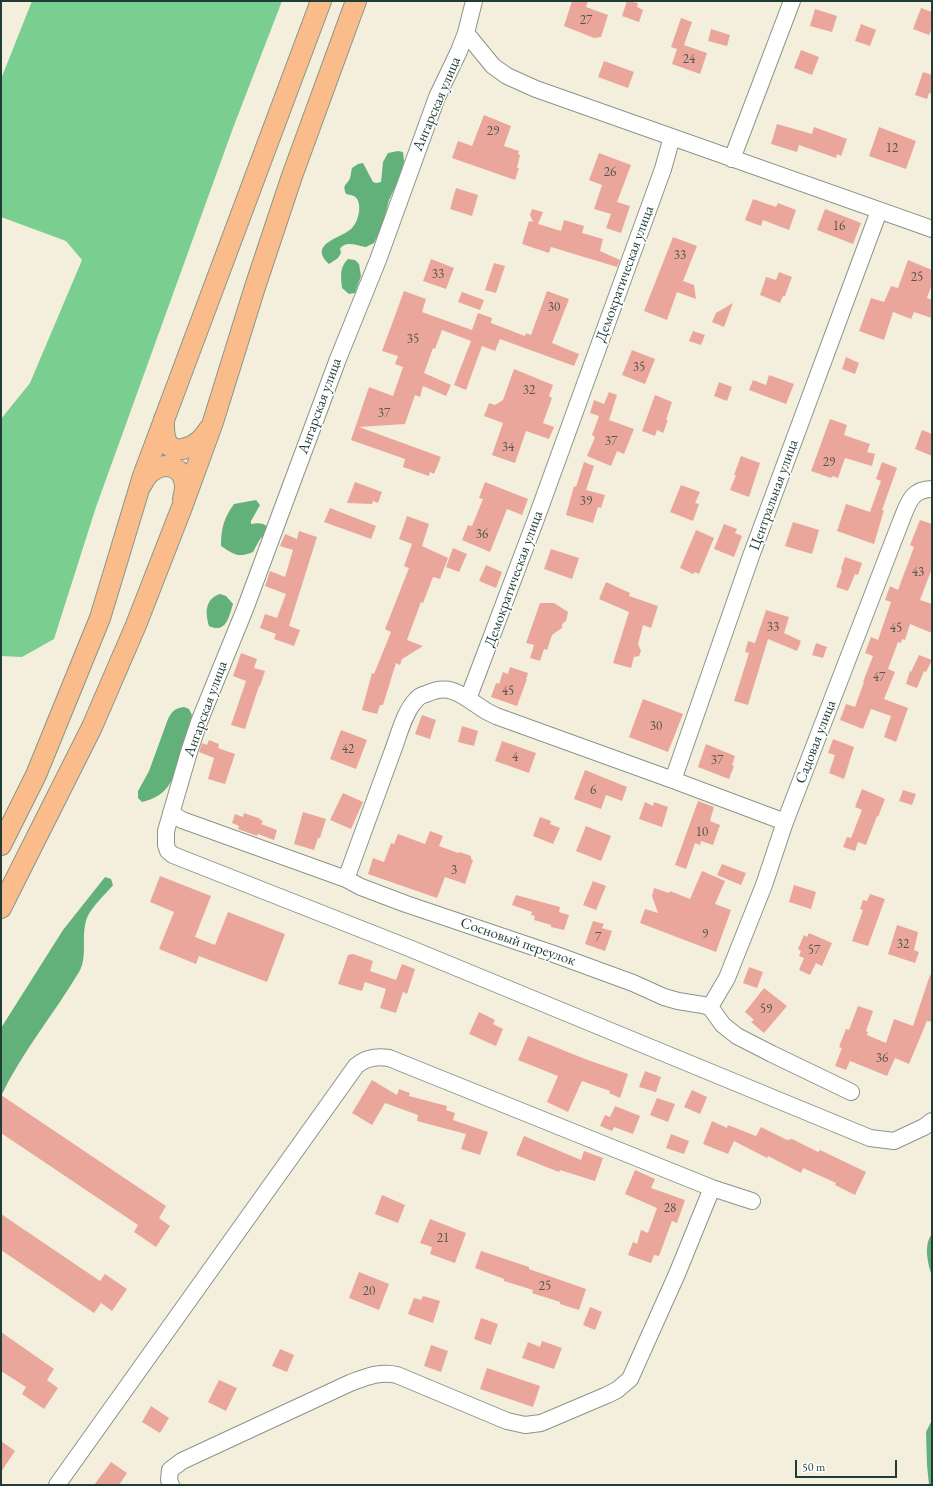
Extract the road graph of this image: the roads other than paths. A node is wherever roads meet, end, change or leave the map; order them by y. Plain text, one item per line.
1 (356, 1) edge
2 (474, 1) edge
3 (792, 1) edge
4 (319, 4) edge
5 (466, 33) junction
6 (672, 137) junction
7 (732, 159) junction
8 (879, 211) junction
9 (932, 229) edge
10 (164, 417) junction
11 (213, 422) junction
12 (139, 488) junction
13 (932, 489) edge
14 (182, 506) junction
15 (468, 699) junction
16 (673, 780) junction
17 (171, 813) junction
18 (785, 822) junction
19 (1, 845) edge
20 (346, 879) junction
21 (1, 908) edge
22 (710, 1007) junction
23 (851, 1092) dead end
24 (932, 1121) edge
25 (712, 1188) junction
26 (752, 1201) dead end
27 (57, 1485) edge
28 (171, 1485) edge

1 - 11 main road
2 - 5 street, Ангарская улица
3 - 7 street
4 - 10 main road
5 - 6 street
5 - 17 street, Ангарская улица
6 - 7 street
6 - 15 street, Демократическая улица
7 - 8 street
8 - 9 street
8 - 16 street, Центральная улица
10 - 11 main road
10 - 12 main road
11 - 14 main road
12 - 14 main road
12 - 19 main road
13 - 18 street, Садовая улица
14 - 21 main road
15 - 16 street
15 - 20 street
16 - 18 street
17 - 20 street, Сосновый переулок
17 - 24 street, Ангарская улица
18 - 22 street, Садовая улица
20 - 22 street, Сосновый переулок
22 - 23 street
25 - 26 street
25 - 27 street
25 - 28 street

